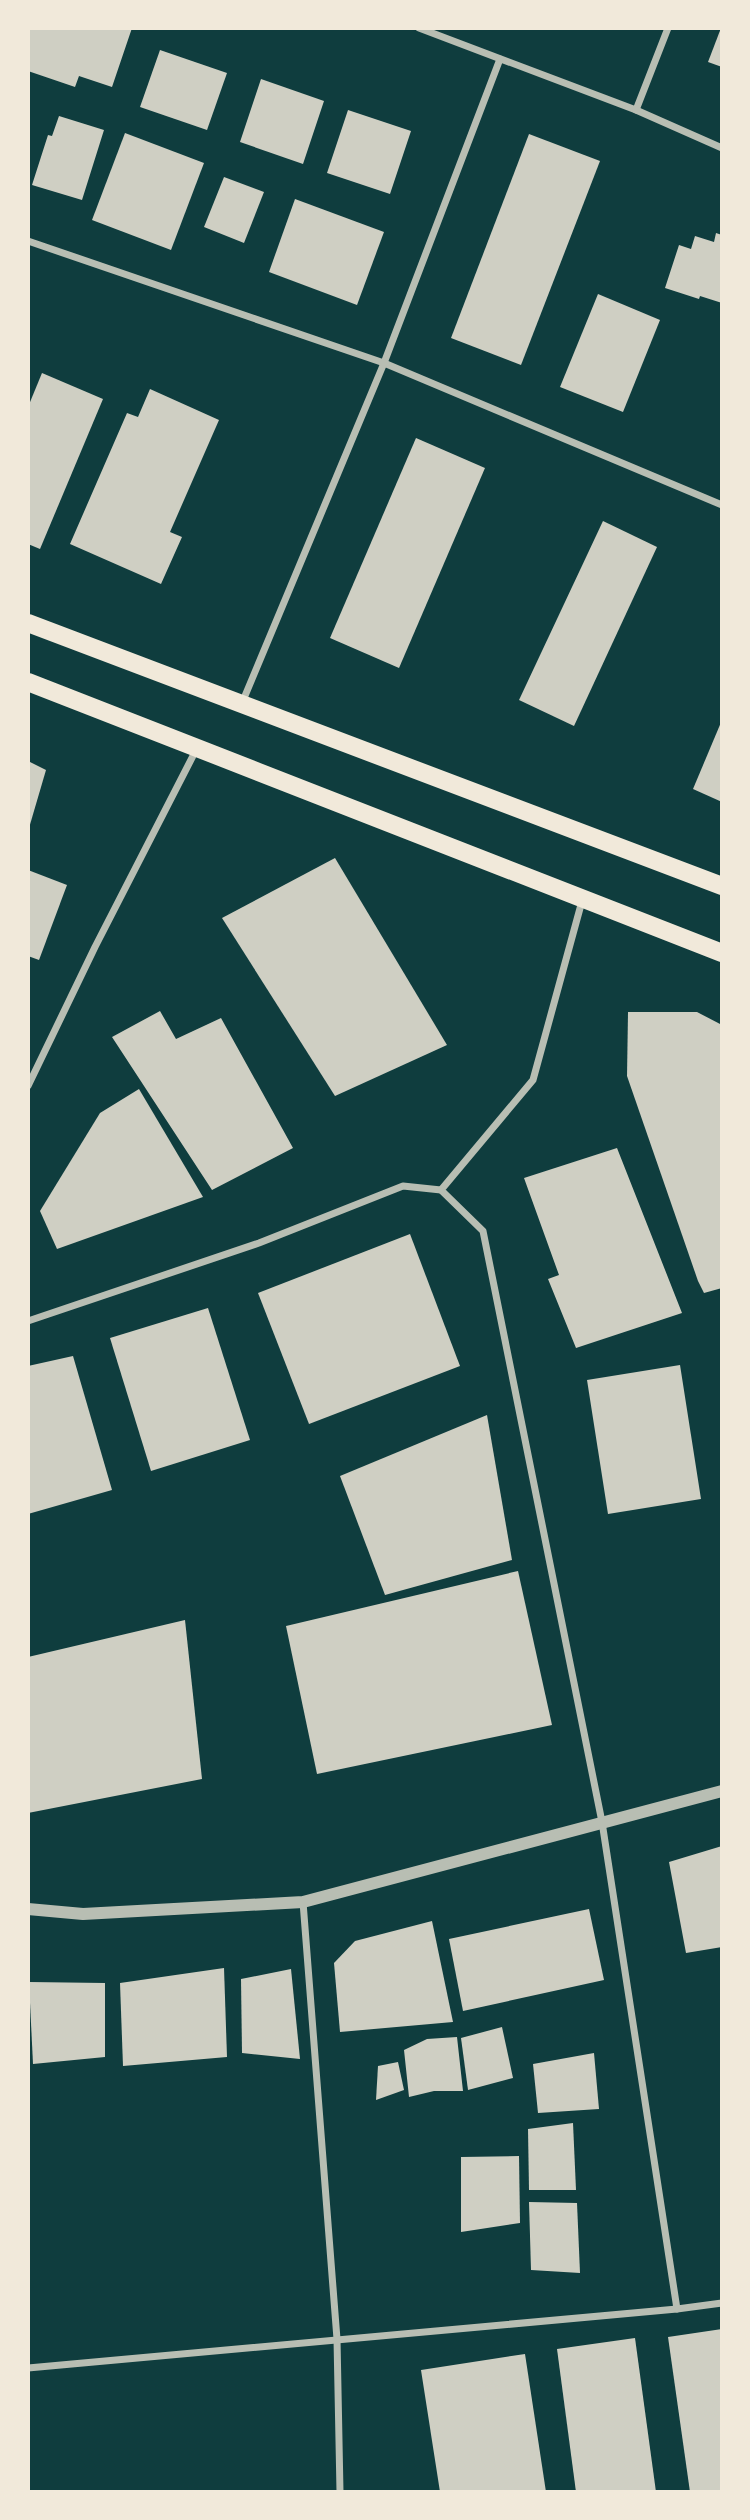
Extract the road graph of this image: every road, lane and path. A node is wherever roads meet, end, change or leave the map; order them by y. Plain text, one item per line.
1 (419, 28) edge
2 (668, 28) edge
3 (500, 59) junction
4 (636, 110) junction
5 (722, 149) edge
6 (28, 240) edge
7 (384, 363) junction
8 (722, 505) edge
9 (28, 623) edge
10 (28, 682) edge
11 (242, 704) junction
12 (196, 749) junction
13 (722, 886) edge
14 (582, 898) junction
15 (722, 953) edge
16 (28, 1086) edge
17 (441, 1190) junction
18 (28, 1321) edge
19 (722, 1791) edge
20 (602, 1822) junction
21 (303, 1902) junction
22 (28, 1909) edge
23 (722, 2302) edge
24 (677, 2309) junction
25 (337, 2339) junction
26 (28, 2368) edge
27 (340, 2492) edge

1 - 3 street
2 - 4 street
3 - 4 street
3 - 7 street
4 - 5 street
6 - 7 street
7 - 8 street
7 - 11 street
9 - 11 main road
10 - 12 main road
11 - 13 main road
12 - 14 main road
12 - 16 street
14 - 15 main road
14 - 17 street
17 - 18 street
17 - 20 street
19 - 20 street
20 - 21 street
20 - 24 street
21 - 22 street
21 - 25 street
23 - 24 street
24 - 25 street
25 - 26 street
25 - 27 street

